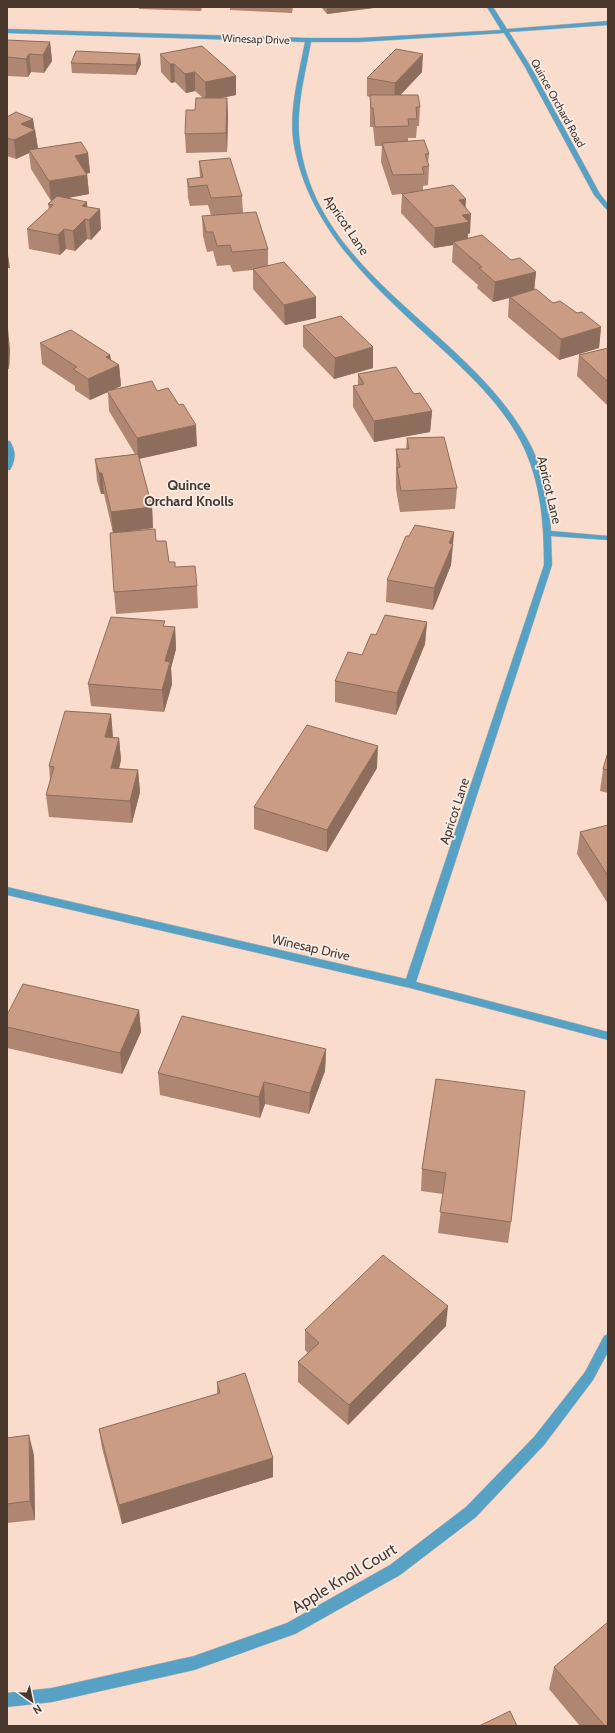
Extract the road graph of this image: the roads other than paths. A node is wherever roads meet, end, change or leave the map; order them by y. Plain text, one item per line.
1 (490, 7) edge
2 (608, 24) edge
3 (7, 31) edge
4 (505, 31) junction
5 (308, 40) junction
6 (608, 208) edge
7 (7, 443) edge
8 (7, 468) edge
9 (548, 533) junction
10 (608, 538) edge
11 (7, 891) edge
12 (410, 984) junction
13 (608, 1036) edge
14 (608, 1340) edge
15 (7, 1700) edge

1 - 4 street, Quince Orchard Road
2 - 4 street, Winesap Drive
3 - 5 street, Winesap Drive
4 - 5 street, Winesap Drive
4 - 6 street, Quince Orchard Road
5 - 9 street, Apricot Lane
7 - 8 street
9 - 10 street
9 - 12 street, Apricot Lane
11 - 12 street, Winesap Drive
12 - 13 street, Winesap Drive
14 - 15 street, Apple Knoll Court

